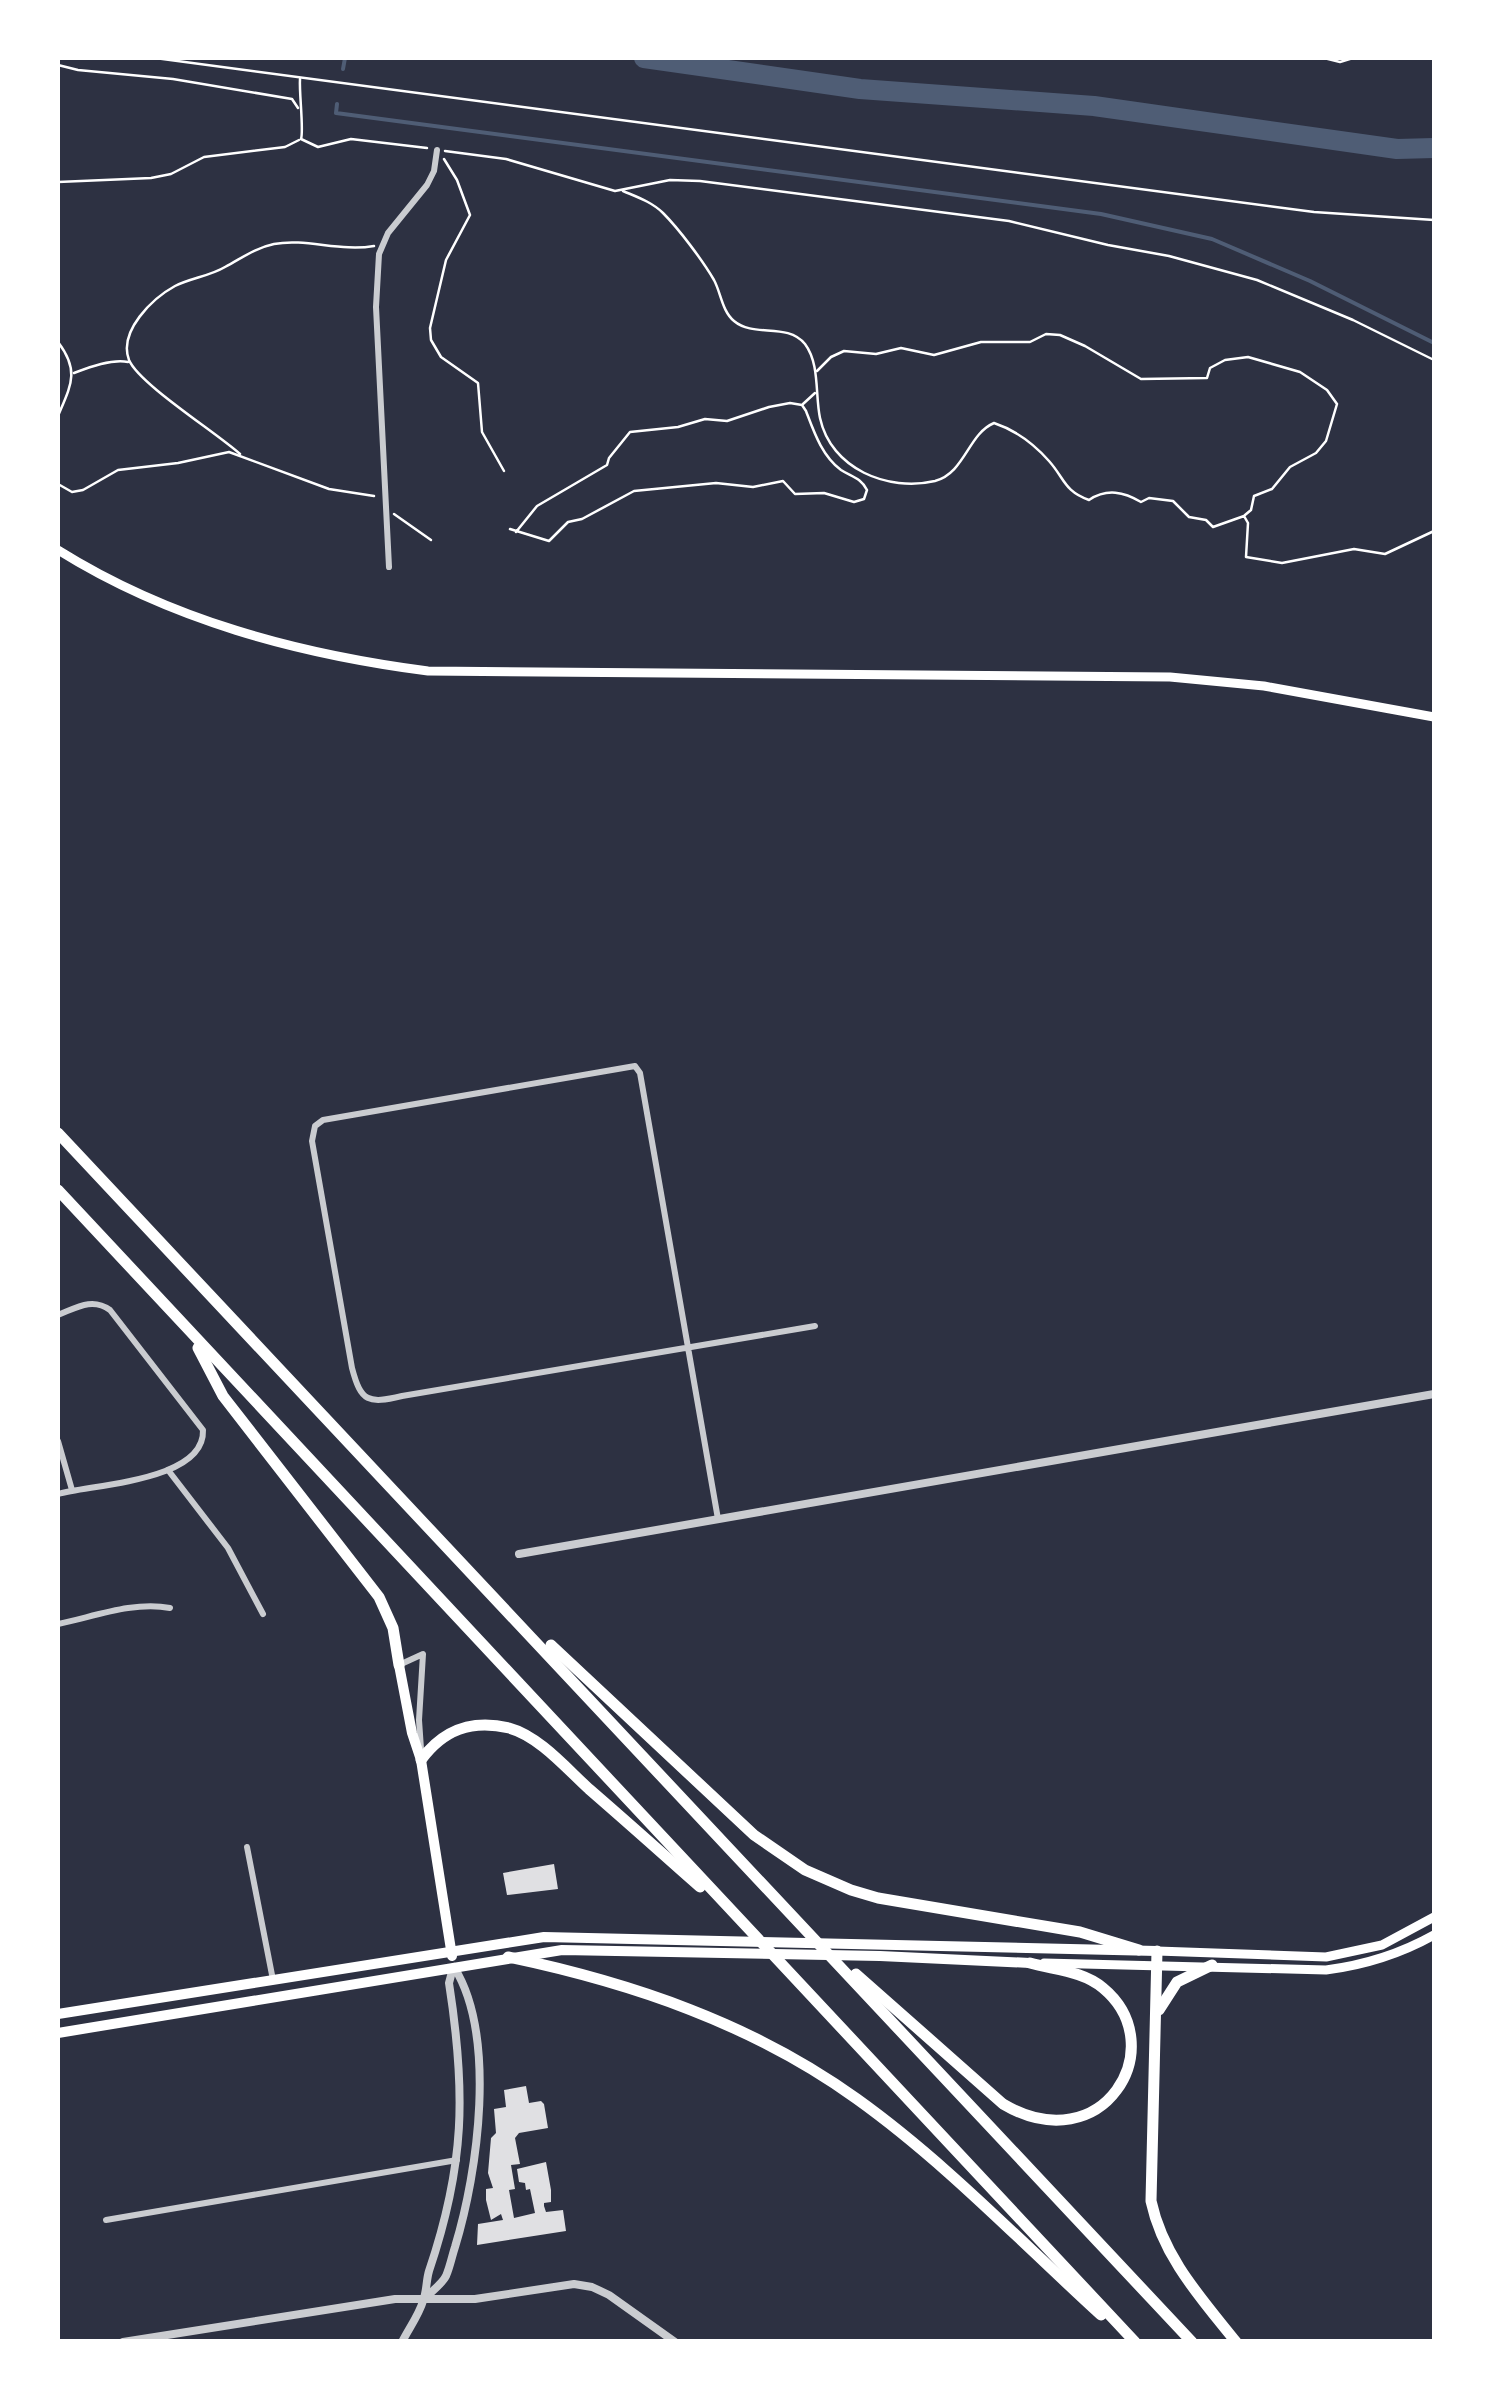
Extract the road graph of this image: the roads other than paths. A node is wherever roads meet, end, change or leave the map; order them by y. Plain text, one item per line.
1 (436, 150) road end
2 (58, 550) edge
3 (389, 567) dead end
4 (1434, 717) edge
5 (58, 1133) edge
6 (58, 1190) edge
7 (58, 1315) edge
8 (815, 1326) dead end
9 (191, 1335) junction
10 (689, 1347) junction
11 (1434, 1394) edge
12 (58, 1441) edge
13 (168, 1470) junction
14 (72, 1490) junction
15 (58, 1494) edge
16 (718, 1519) junction
17 (519, 1554) dead end
18 (468, 1567) junction
19 (170, 1608) dead end
20 (264, 1614) dead end
21 (58, 1624) edge
22 (399, 1665) junction
23 (421, 1760) junction
24 (246, 1847) dead end
25 (1434, 1917) edge
26 (804, 1928) junction
27 (1434, 1935) edge
28 (756, 1938) junction
29 (1139, 1950) junction
30 (451, 1952) junction
31 (508, 1957) junction
32 (1157, 1957) junction
33 (1030, 1963) junction
34 (1212, 1965) junction
35 (454, 1966) junction
36 (273, 1980) junction
37 (108, 2006) junction
38 (470, 2013) junction
39 (58, 2014) edge
40 (454, 2014) junction
41 (1156, 2019) junction
42 (110, 2024) junction
43 (58, 2034) edge
44 (458, 2160) junction
45 (106, 2220) dead end
46 (424, 2298) junction
47 (123, 2342) edge
48 (402, 2342) edge
49 (676, 2342) edge
50 (1132, 2342) edge
51 (1192, 2342) edge
52 (1236, 2342) edge

1 - 3 street
2 - 4 main road
5 - 18 highway
6 - 9 highway
7 - 13 street
8 - 10 street
9 - 22 highway
9 - 28 highway
10 - 10 street
10 - 16 street
11 - 16 street
12 - 14 street
13 - 14 street
13 - 20 street
14 - 15 street
16 - 17 street
18 - 26 highway
18 - 29 highway
19 - 21 street
22 - 23 main road
22 - 23 street
23 - 28 highway
23 - 30 main road
24 - 36 street
25 - 32 main road
26 - 33 highway
26 - 51 highway
27 - 34 main road
28 - 50 highway
29 - 30 main road
29 - 32 main road
30 - 35 main road
30 - 36 main road
31 - 33 main road
31 - 35 main road
31 - 50 highway
32 - 33 main road
32 - 34 main road
32 - 41 highway
34 - 41 highway
35 - 38 street
35 - 40 street
35 - 42 main road
36 - 37 main road
37 - 39 main road
37 - 42 main road
38 - 40 street
38 - 46 street
40 - 44 street
41 - 52 highway
42 - 43 main road
44 - 45 street
44 - 46 street
46 - 47 street
46 - 48 street
46 - 49 street

